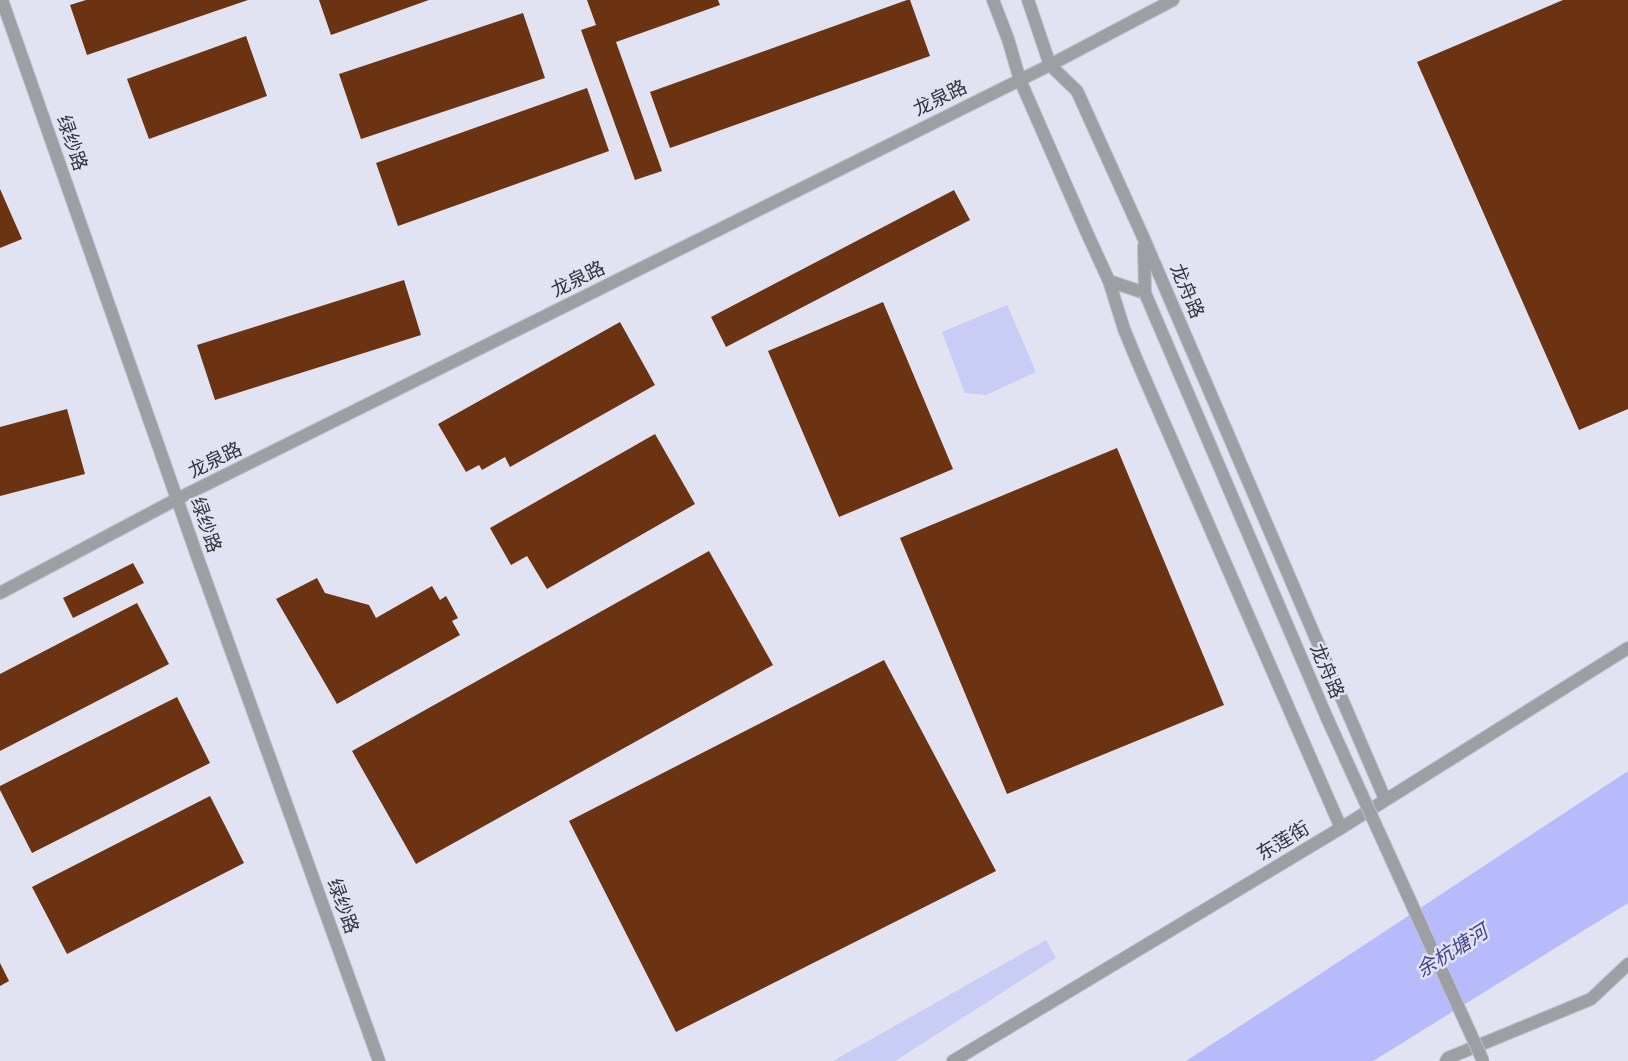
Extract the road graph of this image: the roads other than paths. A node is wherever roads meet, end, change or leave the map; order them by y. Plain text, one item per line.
1 (2, 0) edge
2 (994, 0) edge
3 (1028, 0) edge
4 (1173, 0) edge
5 (1050, 65) junction
6 (1020, 80) junction
7 (1144, 239) junction
8 (1109, 280) junction
9 (1145, 293) junction
10 (178, 499) junction
11 (0, 593) edge
12 (1628, 648) edge
13 (1385, 799) junction
14 (1340, 828) junction
15 (1628, 964) edge
16 (379, 1061) edge
17 (953, 1061) edge
18 (1446, 1061) edge
19 (1483, 1061) edge

1 - 10 street, 绿纱路
2 - 6 street
3 - 5 street, 龙舟路
4 - 5 street, 龙泉路
5 - 6 street, 龙泉路
5 - 7 street, 龙舟路
6 - 8 street
6 - 10 street, 龙泉路
7 - 9 street, 龙舟路
7 - 13 street, 龙舟路
8 - 9 street
8 - 14 street
9 - 19 street, 龙舟路, bridge
10 - 11 street, 龙泉路
10 - 16 street, 绿纱路
12 - 13 street, 东莲街
13 - 14 street, 东莲街
14 - 17 street, 东莲街
15 - 18 street

